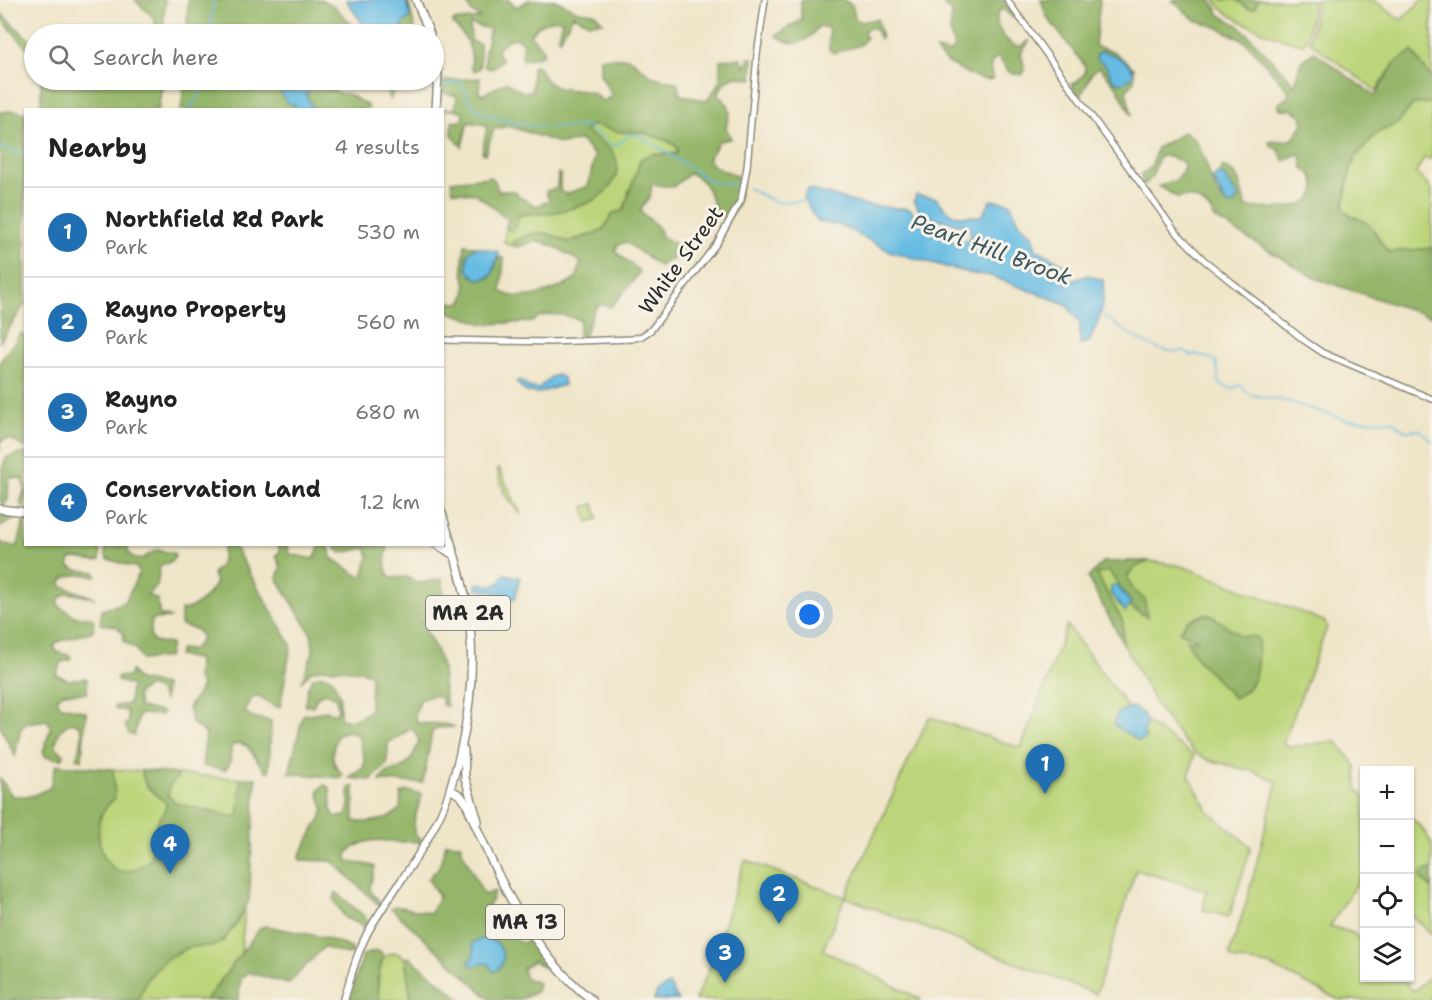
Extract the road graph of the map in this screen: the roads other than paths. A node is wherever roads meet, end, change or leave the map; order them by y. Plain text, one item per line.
1 (416, 0) edge
2 (765, 0) edge
3 (1007, 0) edge
4 (426, 24) edge
5 (438, 90) edge
6 (436, 108) edge
7 (444, 340) edge
8 (1432, 399) edge
9 (0, 509) edge
10 (24, 512) edge
11 (445, 534) edge
12 (439, 546) edge
13 (454, 555) junction
14 (464, 734) junction
15 (450, 789) junction
16 (470, 795) junction
17 (479, 830) junction
18 (345, 1000) edge
19 (592, 1000) edge

1 - 4 main road
2 - 7 street, White Street
3 - 8 street
5 - 6 main road
9 - 10 main road
11 - 13 main road, MA 2A
12 - 13 main road
13 - 14 main road, MA 2A
14 - 15 main road, MA 2A
14 - 16 main road, MA 13
15 - 16 main road
15 - 17 main road, MA 13
15 - 18 main road, MA 2A
16 - 17 main road, MA 13
17 - 19 main road, MA 13

